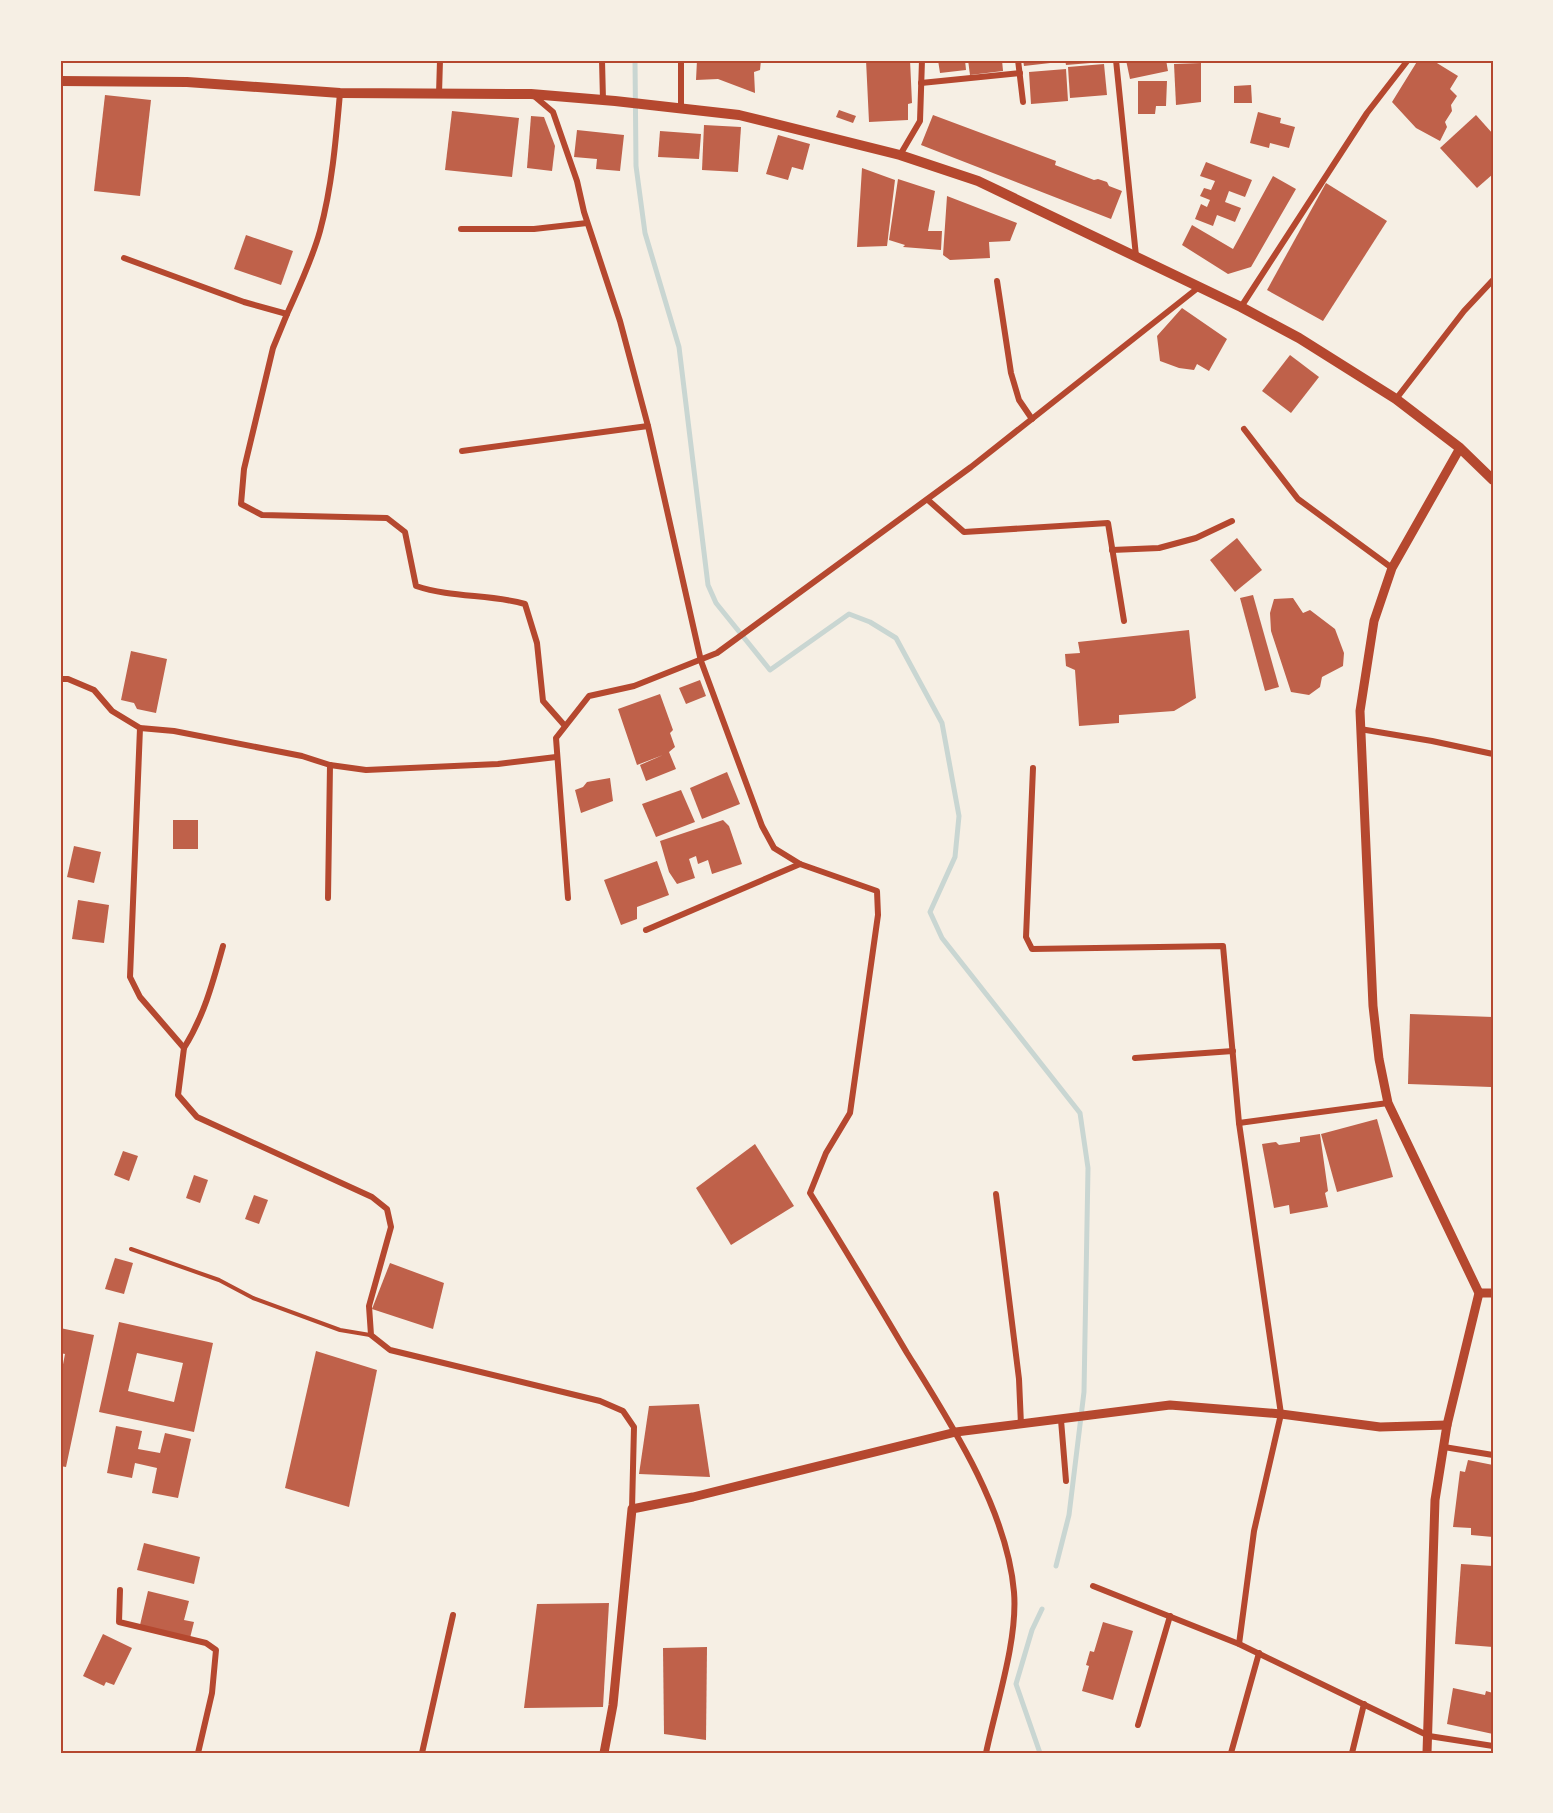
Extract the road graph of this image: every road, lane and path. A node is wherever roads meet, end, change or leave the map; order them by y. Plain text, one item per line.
1 (440, 60) edge
2 (602, 60) edge
3 (681, 60) edge
4 (922, 60) edge
5 (1018, 60) edge
6 (1116, 60) edge
7 (1408, 60) edge
8 (1020, 73) junction
9 (60, 81) edge
10 (921, 83) junction
11 (340, 93) junction
12 (439, 94) junction
13 (531, 94) junction
14 (603, 100) junction
15 (1023, 102) dead end
16 (681, 107) junction
17 (900, 155) junction
18 (587, 223) junction
19 (461, 229) dead end
20 (1136, 255) junction
21 (124, 258) dead end
22 (1493, 280) edge
23 (997, 281) dead end
24 (1199, 287) junction
25 (1242, 307) junction
26 (287, 314) junction
27 (1396, 399) junction
28 (1032, 419) junction
29 (648, 426) junction
30 (1244, 429) dead end
31 (1460, 448) junction
32 (462, 451) dead end
33 (1493, 480) edge
34 (928, 500) junction
35 (1232, 521) dead end
36 (1112, 550) junction
37 (1392, 568) junction
38 (1124, 621) dead end
39 (701, 661) junction
40 (60, 679) edge
41 (565, 726) junction
42 (140, 728) junction
43 (1360, 729) junction
44 (1493, 754) edge
45 (556, 756) junction
46 (330, 765) junction
47 (1033, 768) dead end
48 (800, 864) junction
49 (327, 898) dead end
50 (568, 898) dead end
51 (646, 930) dead end
52 (223, 946) dead end
53 (184, 1048) junction
54 (1233, 1051) junction
55 (1135, 1058) dead end
56 (1388, 1103) junction
57 (1239, 1123) junction
58 (996, 1194) dead end
59 (131, 1249) dead end
60 (1479, 1293) junction
61 (1493, 1293) edge
62 (371, 1335) junction
63 (1281, 1414) junction
64 (1065, 1419) junction
65 (1021, 1425) junction
66 (1447, 1425) junction
67 (956, 1432) junction
68 (1444, 1447) junction
69 (1493, 1455) edge
70 (1066, 1481) dead end
71 (632, 1509) junction
72 (1093, 1586) dead end
73 (120, 1590) dead end
74 (453, 1616) dead end
75 (1170, 1616) junction
76 (1239, 1644) junction
77 (1259, 1653) junction
78 (1364, 1704) junction
79 (1138, 1725) dead end
80 (1428, 1736) junction
81 (1493, 1746) edge
82 (198, 1753) edge
83 (422, 1753) edge
84 (604, 1753) edge
85 (986, 1753) edge
86 (1231, 1753) edge
87 (1352, 1753) edge
88 (1427, 1753) edge

1 - 12 street
2 - 14 street
3 - 16 street
4 - 10 street
5 - 8 street
6 - 20 street
7 - 25 street
8 - 10 street
8 - 15 street
9 - 11 main road
10 - 17 street
11 - 12 main road
11 - 26 street
12 - 13 main road
13 - 14 main road
13 - 18 street
14 - 16 main road
16 - 17 main road
17 - 20 main road
18 - 19 street
18 - 29 street
20 - 24 main road
21 - 26 street
22 - 27 street
23 - 28 street
24 - 25 main road
24 - 28 street
25 - 27 main road
26 - 41 street
27 - 31 main road
28 - 34 street
29 - 32 street
29 - 39 street
30 - 37 street
31 - 33 main road
31 - 37 street
34 - 36 street
34 - 39 street
35 - 36 street
36 - 38 street
37 - 43 street
39 - 41 street
39 - 48 street
40 - 42 street
41 - 45 street
42 - 46 street
42 - 53 street
43 - 44 street
43 - 56 street
45 - 46 street
45 - 50 street
46 - 49 street
47 - 54 street
48 - 51 street
48 - 67 street
52 - 53 street
53 - 62 street
54 - 55 street
54 - 57 street
56 - 57 street
56 - 60 street
57 - 63 street
58 - 65 street
59 - 62 lane
60 - 61 street
60 - 66 street
62 - 71 street
63 - 64 street
63 - 66 street
63 - 76 street
64 - 65 street
64 - 70 street
65 - 67 street
66 - 68 street
67 - 71 street
67 - 85 street
68 - 69 street
68 - 80 street
71 - 84 street
72 - 75 street
73 - 82 street
74 - 83 street
75 - 76 street
75 - 79 street
76 - 77 street
77 - 78 street
77 - 86 street
78 - 80 street
78 - 87 street
80 - 81 street
80 - 88 street

